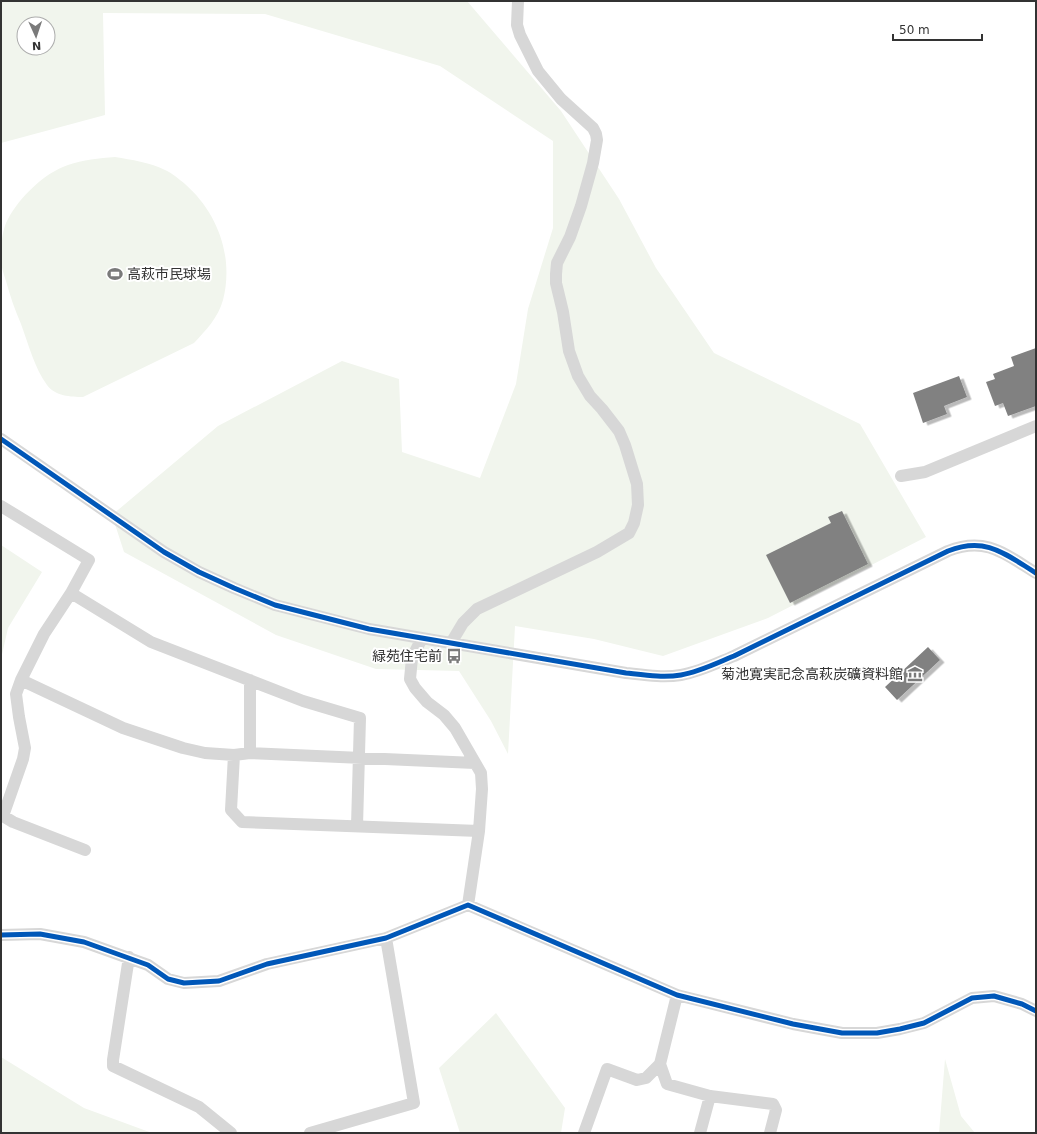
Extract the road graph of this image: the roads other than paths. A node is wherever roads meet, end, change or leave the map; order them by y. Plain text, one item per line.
1 (518, 1) edge
2 (1036, 426) edge
3 (1, 439) edge
4 (901, 476) dead end
5 (1, 506) edge
6 (1036, 574) edge
7 (71, 593) junction
8 (422, 638) junction
9 (450, 643) junction
10 (22, 680) junction
11 (250, 680) junction
12 (250, 753) junction
13 (234, 755) junction
14 (359, 757) junction
15 (475, 763) junction
16 (357, 826) junction
17 (479, 830) junction
18 (85, 850) dead end
19 (468, 905) junction
20 (1, 935) edge
21 (386, 938) junction
22 (129, 957) junction
23 (678, 995) junction
24 (1036, 1011) edge
25 (660, 1064) junction
26 (710, 1096) junction
27 (230, 1133) edge
28 (310, 1133) edge
29 (584, 1133) edge
30 (700, 1133) edge
31 (770, 1133) edge

1 - 9 street
2 - 4 street
3 - 8 street
5 - 7 street
6 - 9 street
7 - 10 street
7 - 11 street
8 - 9 street
8 - 15 street
10 - 13 street
10 - 18 street
11 - 12 street
11 - 14 street
12 - 13 street
12 - 14 street
13 - 16 street
14 - 15 street
14 - 16 street
15 - 17 street
16 - 17 street
17 - 19 street
19 - 21 street
19 - 23 street
20 - 22 street
21 - 22 street
21 - 28 street
22 - 27 street
23 - 24 street
23 - 25 street
25 - 26 street
25 - 29 street
26 - 30 street
26 - 31 street

